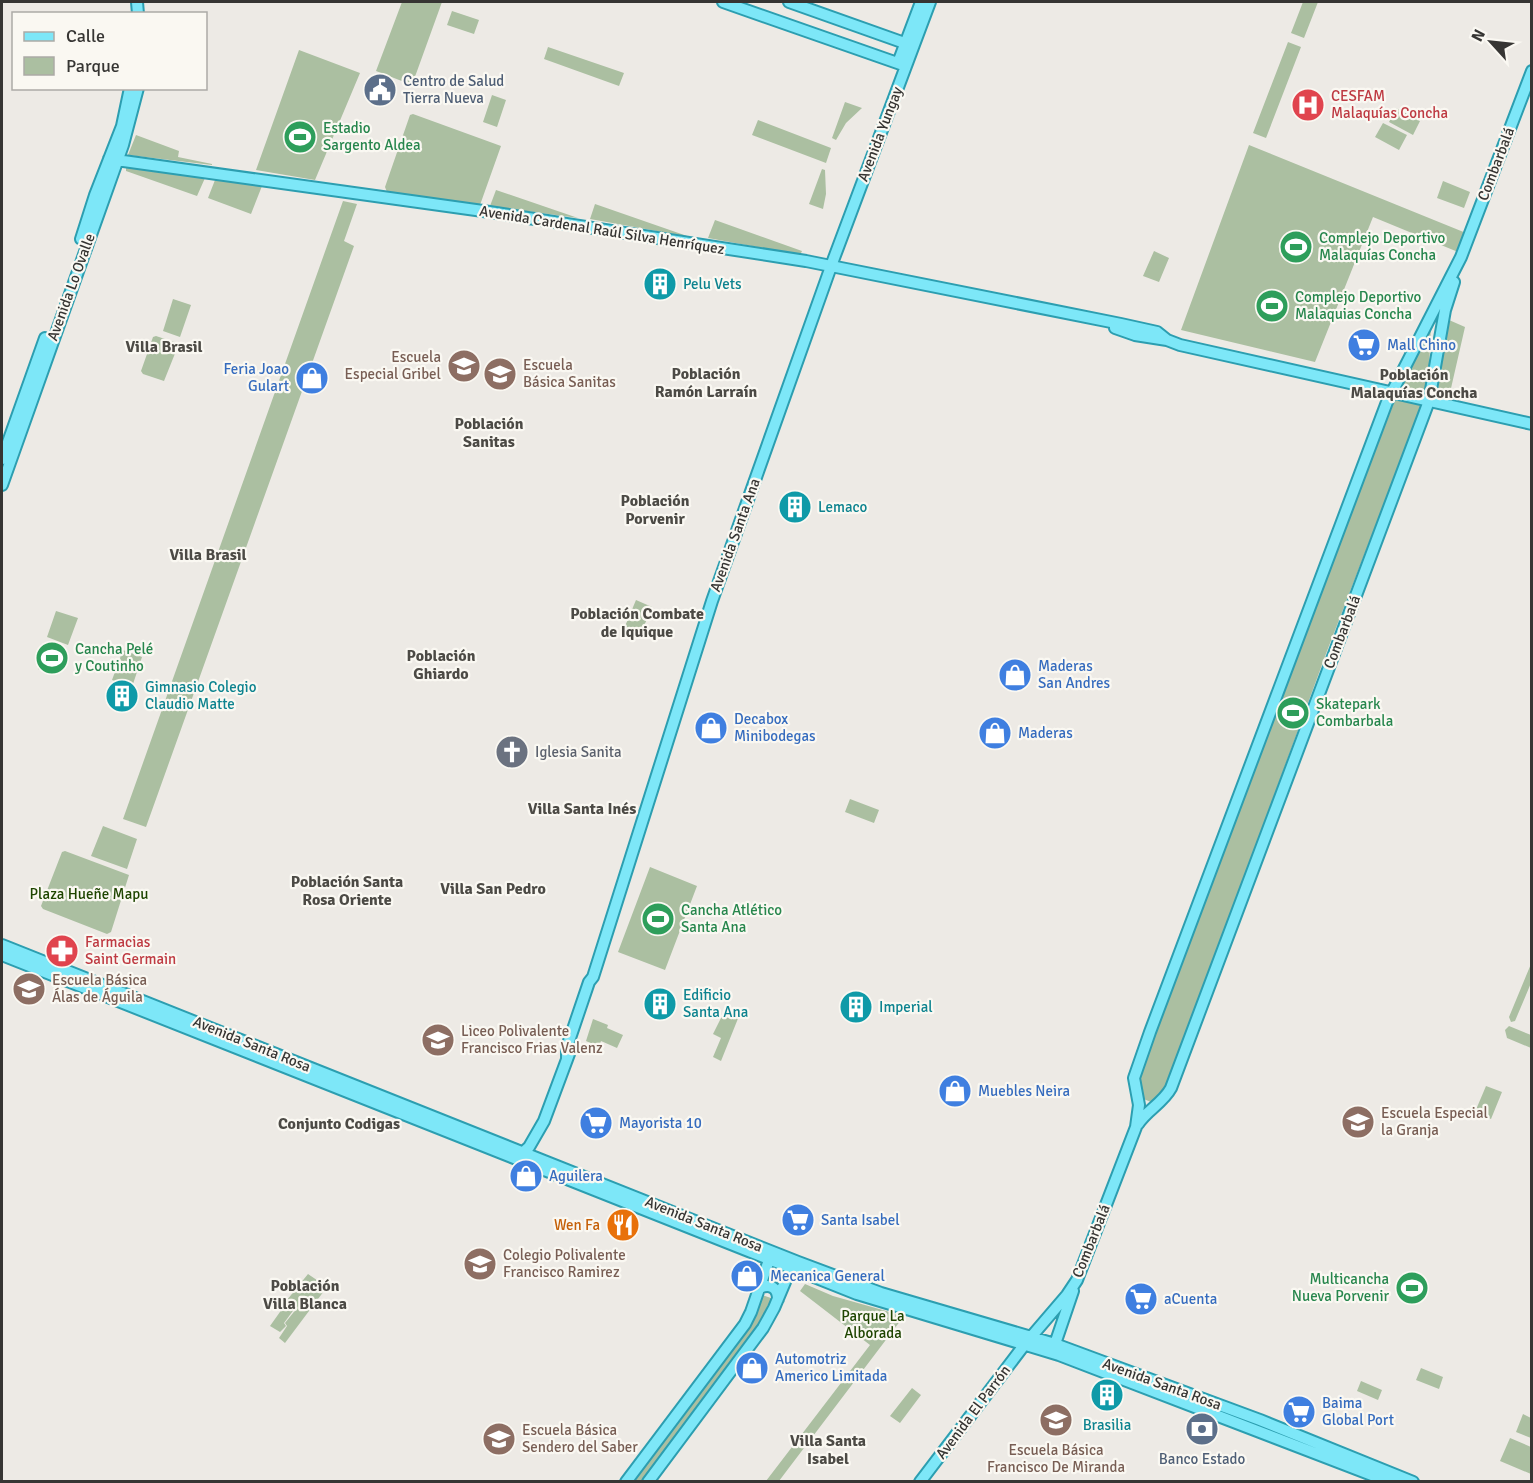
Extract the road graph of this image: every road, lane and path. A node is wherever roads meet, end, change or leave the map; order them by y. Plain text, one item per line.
1 (723, 2) edge
2 (789, 2) edge
3 (921, 2) edge
4 (930, 2) edge
5 (909, 45) junction
6 (902, 64) junction
7 (1532, 71) edge
8 (130, 90) edge
9 (138, 90) edge
10 (113, 160) junction
11 (1461, 257) junction
12 (831, 266) junction
13 (1429, 317) junction
14 (1442, 323) junction
15 (1391, 392) junction
16 (1429, 401) junction
17 (1532, 424) edge
18 (2, 459) edge
19 (2, 485) edge
20 (2, 945) edge
21 (2, 955) edge
22 (1137, 1099) junction
23 (1156, 1105) junction
24 (1136, 1127) junction
25 (520, 1156) junction
26 (769, 1260) junction
27 (790, 1262) junction
28 (1077, 1280) junction
29 (760, 1288) junction
30 (778, 1299) junction
31 (1047, 1318) junction
32 (1060, 1328) junction
33 (1028, 1340) junction
34 (1054, 1344) junction
35 (1389, 1478) edge
36 (626, 1482) edge
37 (648, 1482) edge
38 (920, 1482) edge
39 (1413, 1482) edge

1 - 6 main road
2 - 5 main road
3 - 5 main road, Avenida Yungay
4 - 5 main road, Avenida Yungay
5 - 6 main road, Avenida Yungay
6 - 12 main road, Avenida Yungay
7 - 11 main road, Combarbalá
8 - 10 main road, Avenida Lo Ovalle
9 - 10 main road, Avenida Lo Ovalle
10 - 12 main road, Avenida Cardenal Raúl Silva Henríquez
10 - 18 main road, Avenida Lo Ovalle
10 - 19 main road, Avenida Lo Ovalle
11 - 13 main road, Combarbalá
11 - 14 main road, Combarbalá
12 - 15 main road, Avenida Cardenal Raúl Silva Henríquez
12 - 25 main road, Avenida Santa Ana
13 - 14 main road
13 - 15 main road, Combarbalá
14 - 16 main road, Combarbalá
15 - 16 main road, Avenida Cardenal Raúl Silva Henríquez
15 - 22 main road, Combarbalá
16 - 17 main road, Avenida Cardenal Raúl Silva Henríquez
16 - 23 main road, Combarbalá
20 - 25 main road, Avenida Santa Rosa
21 - 25 main road, Avenida Santa Rosa
22 - 23 main road
22 - 24 main road, Combarbalá
23 - 24 main road, Combarbalá
24 - 28 main road, Combarbalá
25 - 26 main road, Avenida Santa Rosa
25 - 27 main road, Avenida Santa Rosa
26 - 27 main road, Avenida Santa Rosa
26 - 29 main road
27 - 30 main road
27 - 33 main road, Avenida Santa Rosa
28 - 31 main road, Combarbalá
28 - 32 main road
29 - 30 main road
29 - 36 main road
30 - 37 main road
31 - 32 main road
31 - 33 main road, Combarbalá
32 - 34 main road
33 - 34 main road, Avenida Santa Rosa
33 - 35 main road, Avenida Santa Rosa
33 - 38 main road, Avenida El Parrón
34 - 35 main road, Avenida Santa Rosa
35 - 39 main road, Avenida Santa Rosa

